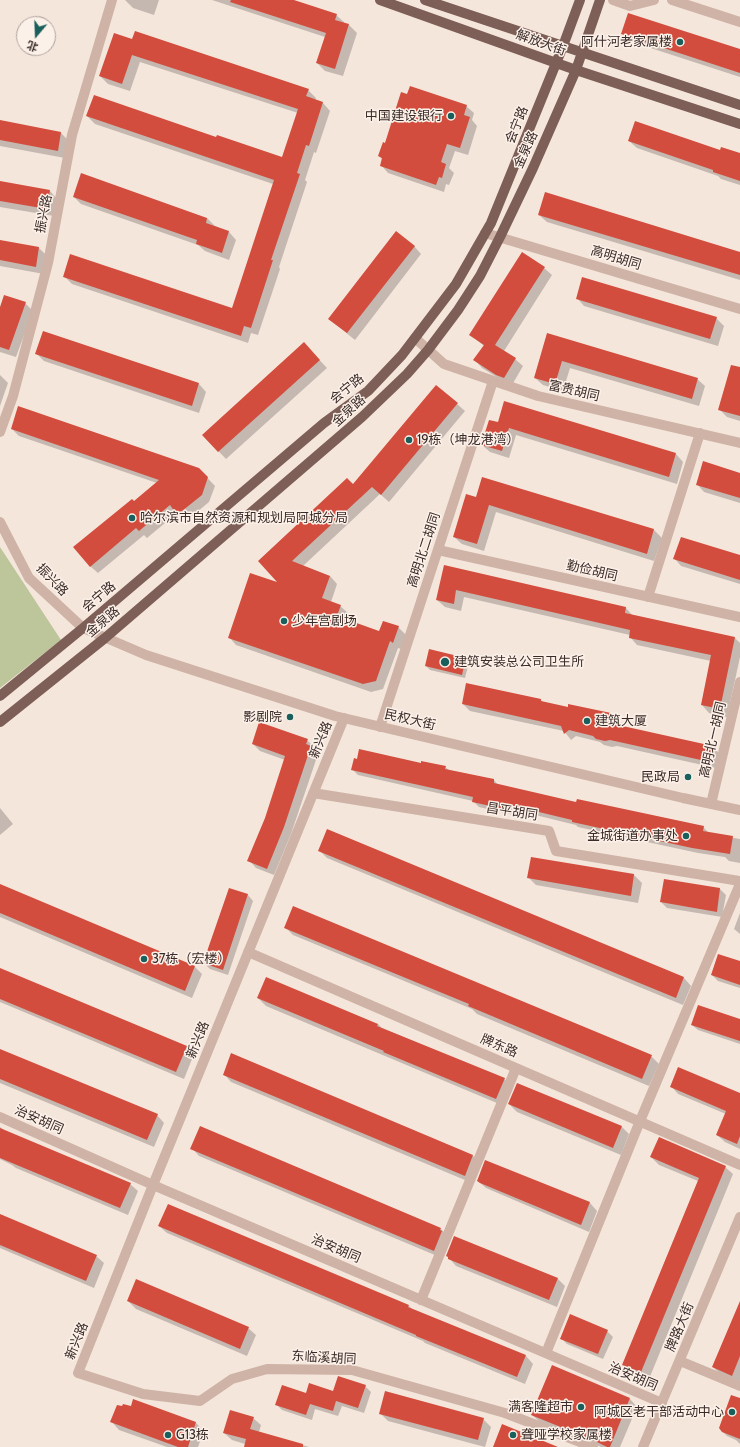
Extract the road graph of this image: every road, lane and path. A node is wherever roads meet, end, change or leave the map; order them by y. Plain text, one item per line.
1 (112, 0) edge
2 (380, 0) edge
3 (425, 0) edge
4 (580, 0) edge
5 (600, 0) edge
6 (613, 0) edge
7 (654, 0) edge
8 (672, 0) edge
9 (740, 22) edge
10 (563, 46) junction
11 (582, 52) junction
12 (557, 62) junction
13 (576, 70) junction
14 (740, 105) edge
15 (740, 124) edge
16 (485, 232) junction
17 (500, 237) junction
18 (740, 309) edge
19 (415, 338) junction
20 (428, 350) junction
21 (493, 381) junction
22 (0, 432) edge
23 (700, 433) junction
24 (740, 443) edge
25 (0, 522) edge
26 (438, 550) junction
27 (648, 597) junction
28 (740, 618) edge
29 (83, 628) junction
30 (105, 638) junction
31 (740, 682) edge
32 (0, 696) edge
33 (344, 718) junction
34 (0, 722) edge
35 (380, 727) junction
36 (313, 793) junction
37 (711, 804) junction
38 (740, 810) edge
39 (740, 882) edge
40 (248, 952) junction
41 (516, 1068) junction
42 (0, 1117) edge
43 (640, 1121) junction
44 (740, 1165) edge
45 (153, 1185) junction
46 (740, 1217) edge
47 (421, 1300) junction
48 (546, 1353) junction
49 (680, 1361) junction
50 (78, 1373) joint
51 (740, 1386) edge
52 (662, 1403) junction
53 (593, 1447) edge
54 (643, 1447) edge

1 - 22 street, 振兴路
2 - 12 main road, 解放大街
3 - 10 main road, 解放大街
4 - 10 main road, 会宁路
5 - 11 main road, 金泉路
6 - 7 street
8 - 9 street
10 - 11 main road, 解放大街
10 - 12 main road, 会宁路
11 - 13 main road, 金泉路
11 - 14 main road, 解放大街
12 - 13 main road, 解放大街
12 - 16 main road, 会宁路
13 - 15 main road, 解放大街
13 - 17 main road, 金泉路
16 - 17 street, 高明胡同
16 - 19 main road, 会宁路
17 - 18 street, 高明胡同
17 - 20 main road, 金泉路
19 - 20 street, 富贵胡同
19 - 29 main road, 会宁路
20 - 21 street, 富贵胡同
20 - 30 main road, 金泉路
21 - 23 street, 富贵胡同
21 - 26 street, 高明北二胡同
23 - 24 street, 富贵胡同
23 - 27 street
25 - 29 street, 振兴路
26 - 27 street, 勤俭胡同
26 - 35 street, 高明北二胡同
27 - 28 street, 勤俭胡同
29 - 30 street, 民权大街
29 - 32 main road, 会宁路
30 - 33 street, 民权大街
30 - 34 main road, 金泉路
31 - 37 street, 高明北一胡同
33 - 35 street, 民权大街
33 - 36 street, 新兴路
35 - 37 street, 民权大街
36 - 39 street, 昌平胡同
36 - 40 street, 新兴路
37 - 38 street, 民权大街
39 - 43 street
40 - 41 street, 牌东路
40 - 45 street, 新兴路
41 - 43 street, 牌东路
41 - 47 street
42 - 45 street, 治安胡同
43 - 44 street, 牌东路
43 - 48 street
45 - 47 street, 治安胡同
45 - 50 street, 新兴路
46 - 49 street, 牌路大街
47 - 48 street, 治安胡同
48 - 52 street, 治安胡同
49 - 51 street
49 - 52 street, 牌路大街
50 - 53 street, 东临溪胡同
52 - 54 street, 牌路大街

